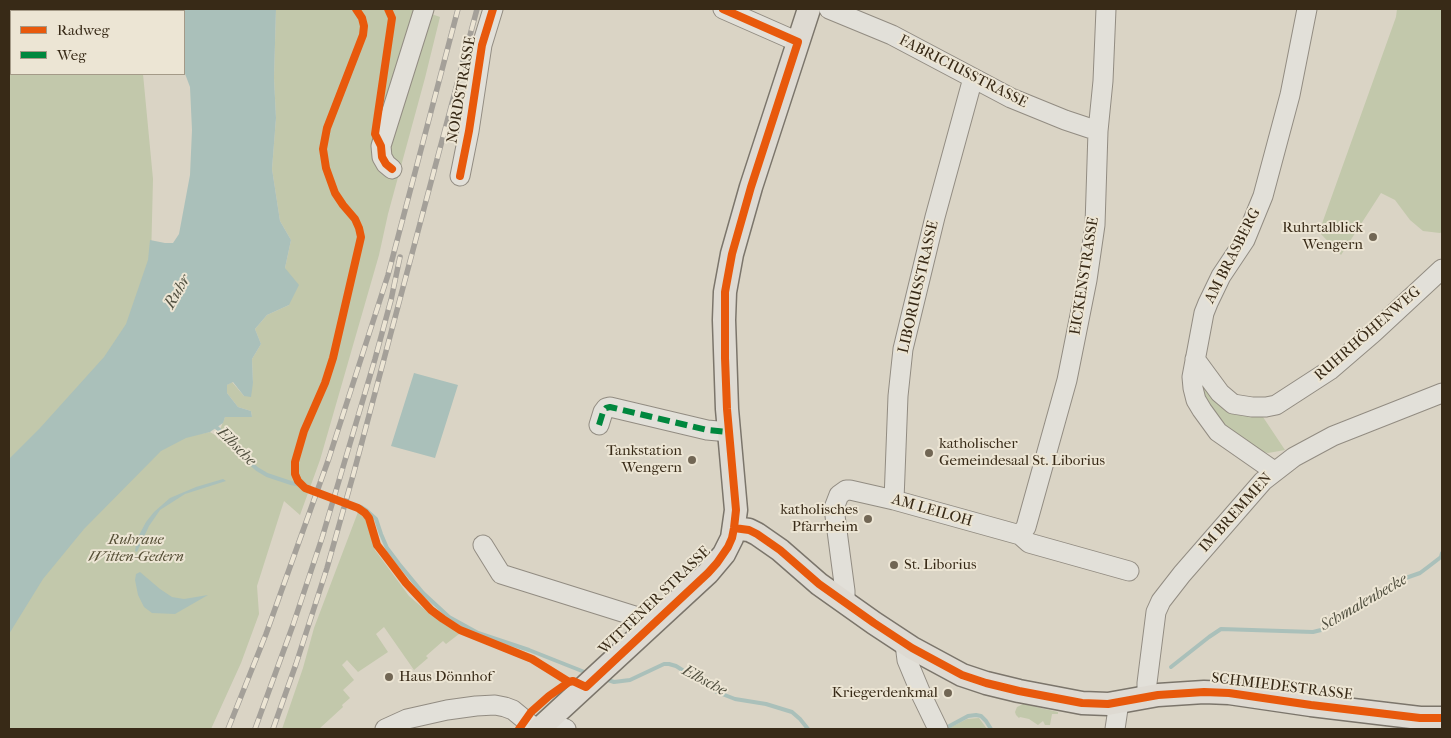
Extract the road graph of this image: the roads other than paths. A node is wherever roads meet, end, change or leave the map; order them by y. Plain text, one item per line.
1 (424, 9) edge
2 (493, 9) edge
3 (723, 9) edge
4 (809, 9) edge
5 (830, 9) edge
6 (1106, 9) edge
7 (1307, 9) edge
8 (798, 42) junction
9 (973, 78) junction
10 (1098, 131) junction
11 (392, 169) dead end
12 (460, 176) dead end
13 (1442, 268) edge
14 (1195, 359) junction
15 (1442, 393) edge
16 (599, 426) dead end
17 (729, 432) junction
18 (1274, 471) junction
19 (894, 500) junction
20 (734, 528) junction
21 (1020, 535) junction
22 (483, 545) dead end
23 (1129, 571) dead end
24 (845, 602) junction
25 (654, 622) junction
26 (905, 644) junction
27 (1148, 697) junction
28 (1119, 702) junction
29 (1427, 722) edge
30 (547, 727) edge
31 (937, 727) edge
32 (384, 729) edge
33 (1115, 729) edge

1 - 11 street
2 - 12 street, NORDSTRASSE
3 - 8 street
4 - 8 main road, WITTENER STRASSE
5 - 9 street, FABRICIUSSTRASSE
6 - 10 street, EICKENSTRASSE
7 - 14 street, AM BRASBERG
8 - 17 main road, WITTENER STRASSE
9 - 10 street, FABRICIUSSTRASSE
9 - 19 street, LIBORIUSSTRASSE
10 - 21 street, EICKENSTRASSE
13 - 14 street, RUHRHÖHENWEG
14 - 18 street, AM BRASBERG
15 - 18 street, IM BREMMEN
16 - 17 street
17 - 20 main road, WITTENER STRASSE
18 - 27 street, IM BREMMEN
19 - 21 street, AM LEILOH
19 - 24 street, AM LEILOH
20 - 24 main road, SCHMIEDESTRASSE
20 - 25 main road, WITTENER STRASSE
21 - 23 street, AM LEILOH
22 - 25 street
24 - 26 main road, SCHMIEDESTRASSE
25 - 30 main road, WITTENER STRASSE
26 - 28 main road, SCHMIEDESTRASSE
26 - 31 street
27 - 28 main road, SCHMIEDESTRASSE
27 - 29 main road, SCHMIEDESTRASSE
28 - 33 street
30 - 32 street

